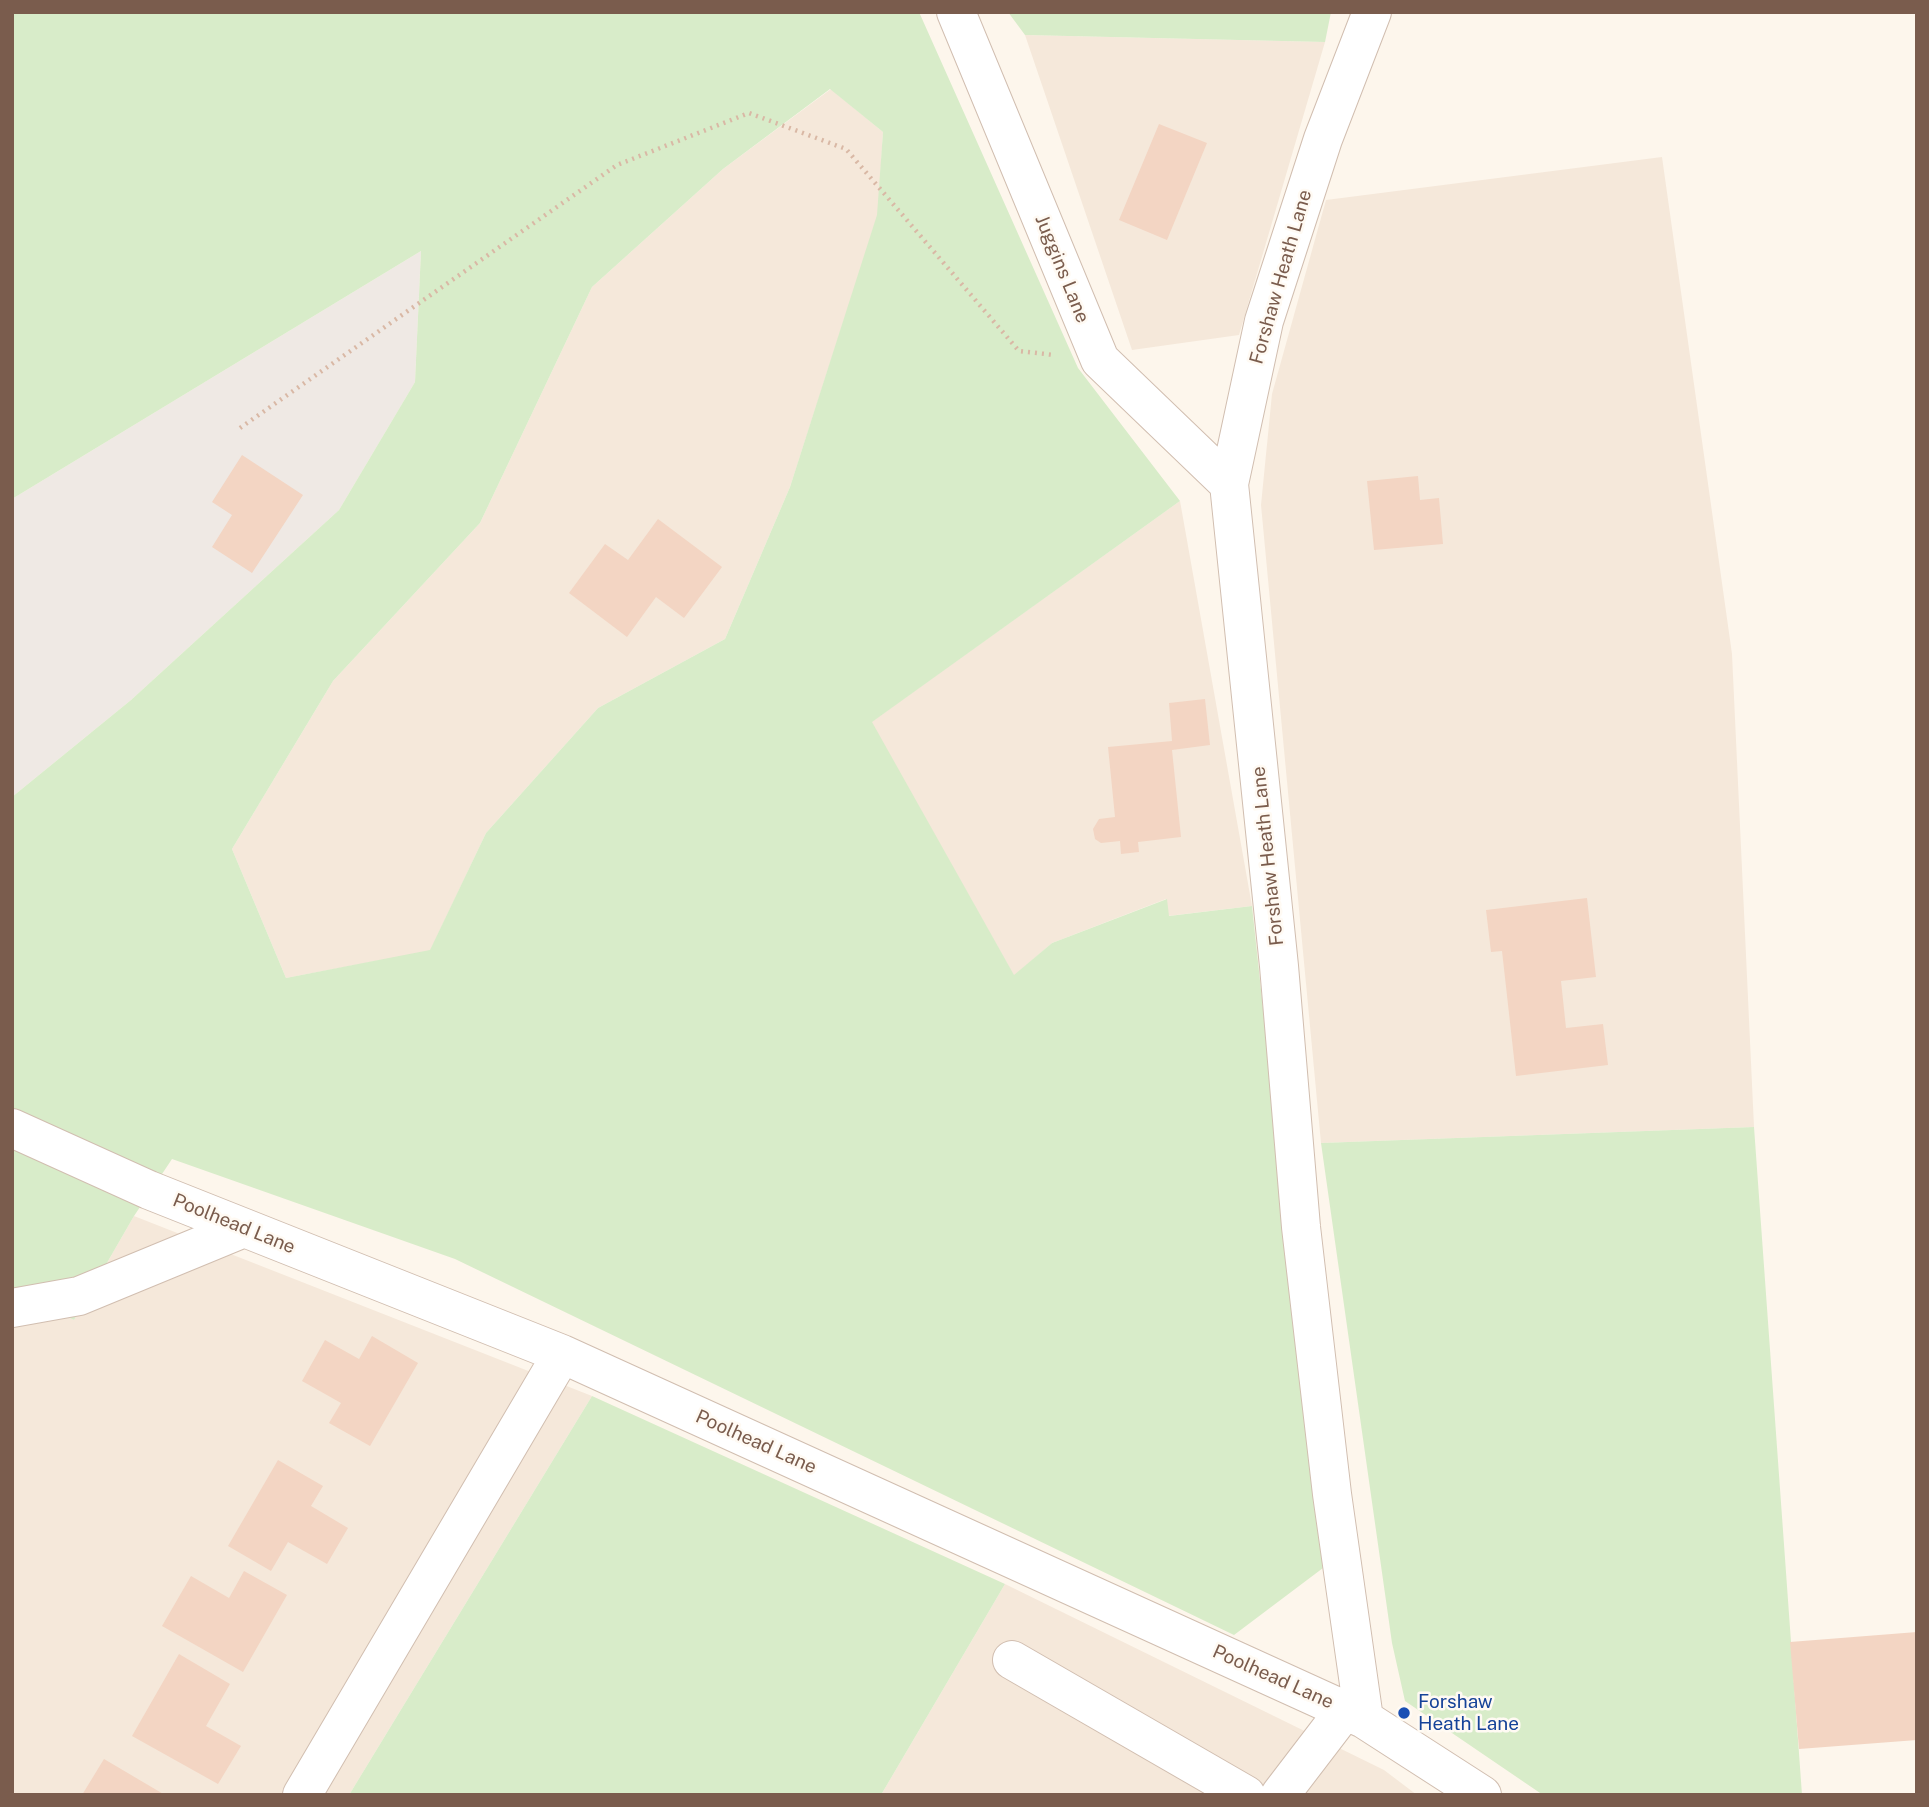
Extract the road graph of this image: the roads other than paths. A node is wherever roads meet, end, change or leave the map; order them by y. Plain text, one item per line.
1 (956, 12) edge
2 (1372, 12) edge
3 (1229, 484) junction
4 (12, 1128) edge
5 (244, 1228) junction
6 (12, 1308) edge
7 (562, 1354) junction
8 (1012, 1660) dead end
9 (1354, 1714) junction
10 (302, 1795) edge
11 (1246, 1795) edge
12 (1280, 1795) edge
13 (1482, 1795) edge

1 - 3 street, Juggins Lane
2 - 3 street, Forshaw Heath Lane
3 - 9 street, Forshaw Heath Lane
4 - 5 street, Poolhead Lane
5 - 6 street
5 - 7 street, Poolhead Lane
7 - 9 street, Poolhead Lane
7 - 10 street
8 - 11 street
9 - 12 street
9 - 13 street, Poolhead Lane

